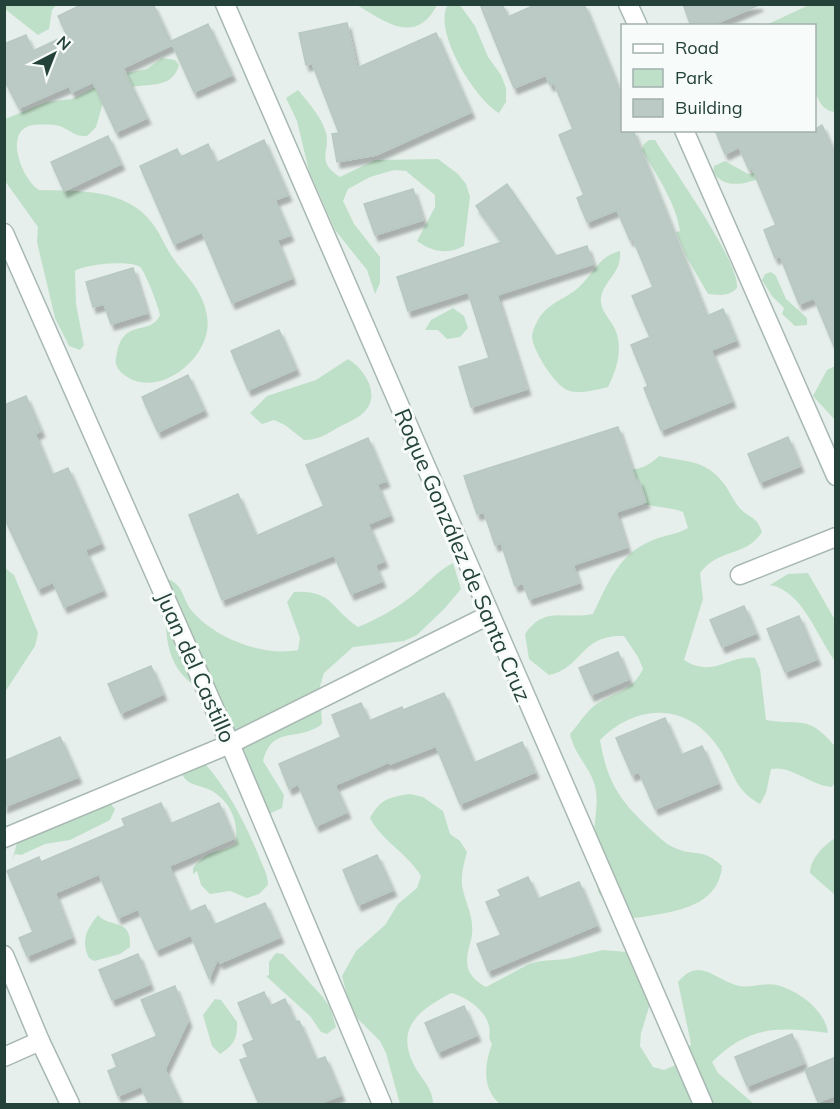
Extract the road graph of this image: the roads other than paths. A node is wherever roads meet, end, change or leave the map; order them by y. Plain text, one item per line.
1 (225, 4) edge
2 (628, 4) edge
3 (637, 24) edge
4 (685, 132) edge
5 (4, 232) edge
6 (836, 476) edge
7 (836, 537) edge
8 (740, 575) dead end
9 (489, 615) junction
10 (230, 744) junction
11 (4, 838) edge
12 (4, 955) edge
13 (40, 1041) junction
14 (4, 1058) edge
15 (70, 1104) edge
16 (382, 1104) edge
17 (703, 1104) edge

1 - 9 street, Roque González de Santa Cruz
2 - 3 street
4 - 6 street
5 - 10 street, Juan del Castillo
7 - 8 street
9 - 10 street
9 - 17 street, Roque González de Santa Cruz
10 - 11 street
10 - 16 street, Juan del Castillo
12 - 13 street
13 - 14 street
13 - 15 street

